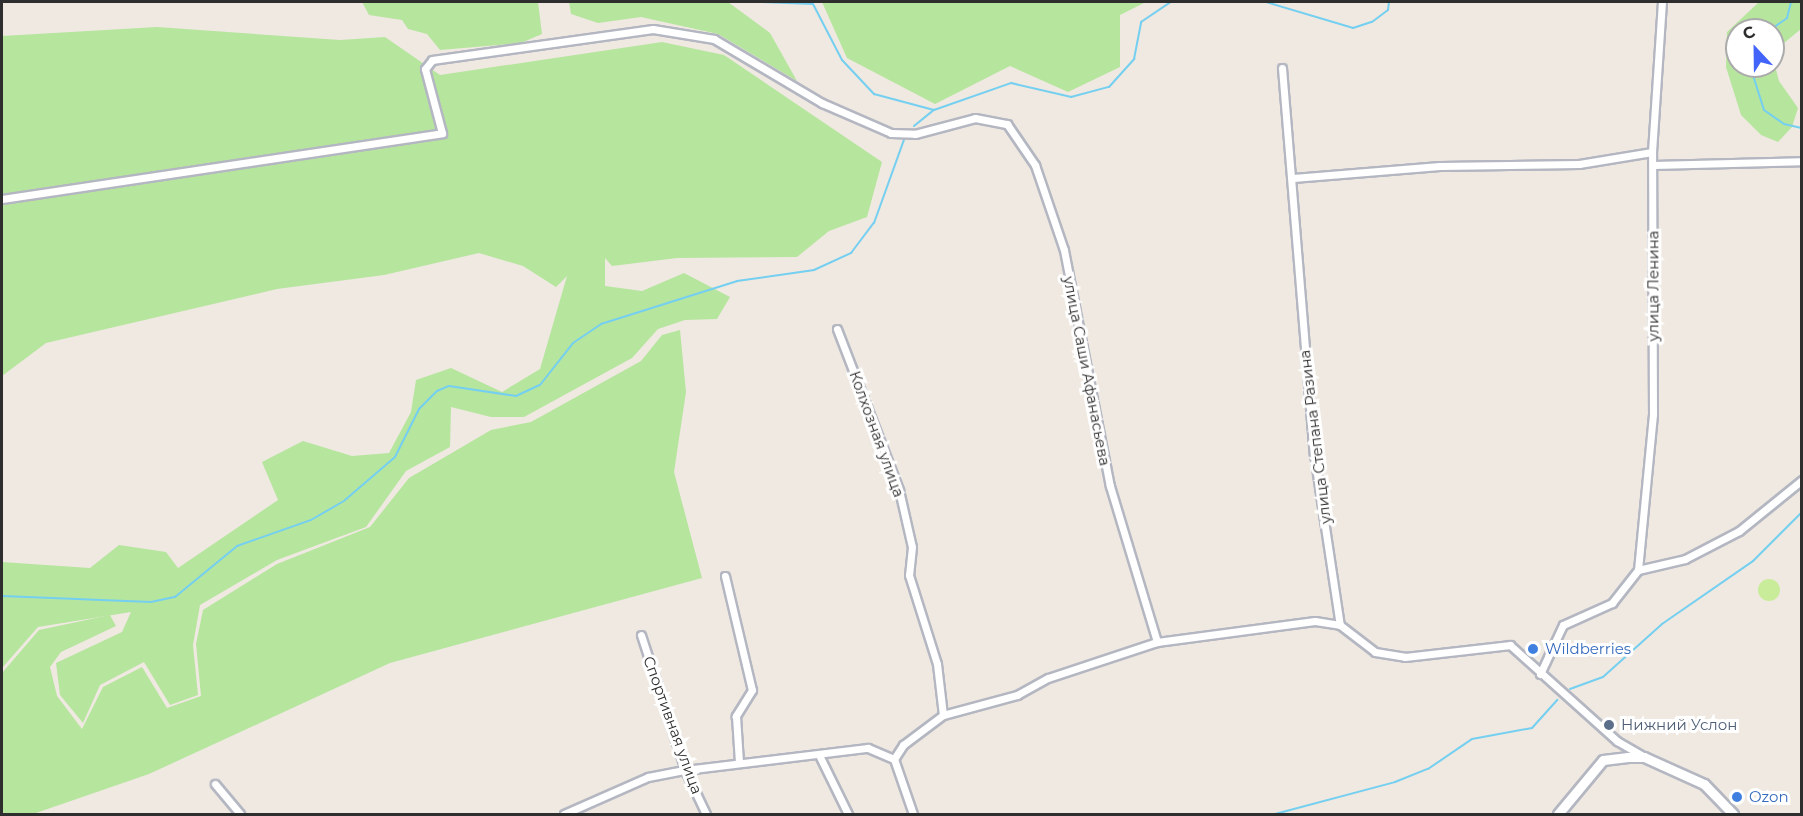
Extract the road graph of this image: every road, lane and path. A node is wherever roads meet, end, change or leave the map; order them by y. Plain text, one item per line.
1 (1662, 2) edge
2 (1282, 68) dead end
3 (1652, 152) junction
4 (1802, 161) edge
5 (1653, 165) junction
6 (1293, 178) junction
7 (2, 199) edge
8 (837, 329) dead end
9 (1802, 480) edge
10 (1638, 570) junction
11 (725, 576) dead end
12 (1340, 625) junction
13 (640, 635) dead end
14 (1157, 642) junction
15 (1540, 674) junction
16 (943, 715) junction
17 (820, 757) junction
18 (1644, 757) junction
19 (894, 759) junction
20 (739, 762) junction
21 (685, 770) junction
22 (215, 784) dead end
23 (240, 814) edge
24 (564, 814) edge
25 (706, 814) edge
26 (848, 814) edge
27 (913, 814) edge
28 (1558, 814) edge
29 (1733, 814) edge

1 - 3 street, улица Ленина
2 - 6 street, улица Степана Разина
3 - 5 street, улица Ленина
3 - 6 street
4 - 5 street
5 - 10 street, улица Ленина
6 - 12 street, улица Степана Разина
7 - 14 street, улица Саши Афанасьева
8 - 16 street, Колхозная улица
9 - 10 street
10 - 15 street
11 - 20 street
12 - 14 street
12 - 15 street
13 - 21 street, Спортивная улица
14 - 16 street
15 - 18 street
16 - 19 street
17 - 19 street
17 - 20 street
17 - 26 street
18 - 28 street
18 - 29 street
19 - 27 street
20 - 21 street
21 - 24 street
21 - 25 street, Спортивная улица
22 - 23 street

